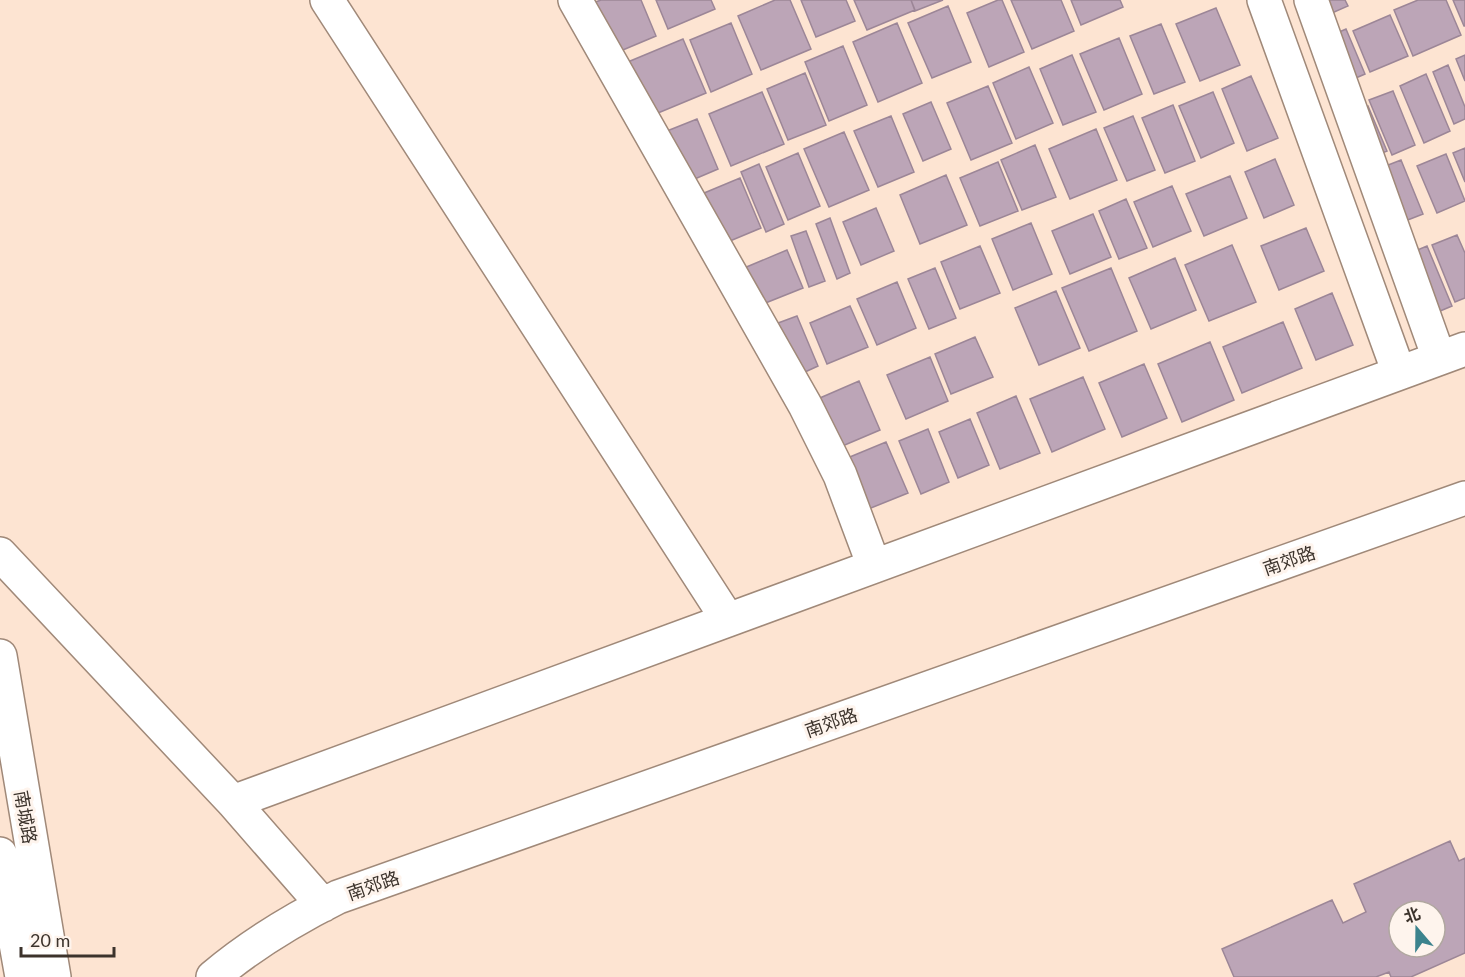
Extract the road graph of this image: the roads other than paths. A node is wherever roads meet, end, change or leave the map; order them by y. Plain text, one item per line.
1 (327, 0) edge
2 (575, 0) edge
3 (1264, 0) edge
4 (1311, 0) edge
5 (1452, 353) edge
6 (1399, 373) junction
7 (1465, 498) edge
8 (0, 554) edge
9 (874, 566) junction
10 (728, 620) junction
11 (0, 656) edge
12 (233, 802) junction
13 (0, 854) edge
14 (323, 905) junction
15 (22, 977) edge
16 (54, 977) edge
17 (213, 977) edge

1 - 10 street
2 - 9 street
3 - 6 street
4 - 5 street
5 - 6 street
6 - 9 street
7 - 14 street, 南郊路
8 - 12 street
9 - 10 street
10 - 12 street
11 - 16 street, 南城路
12 - 14 street
13 - 15 street, 南城路
14 - 17 street, 南郊路

